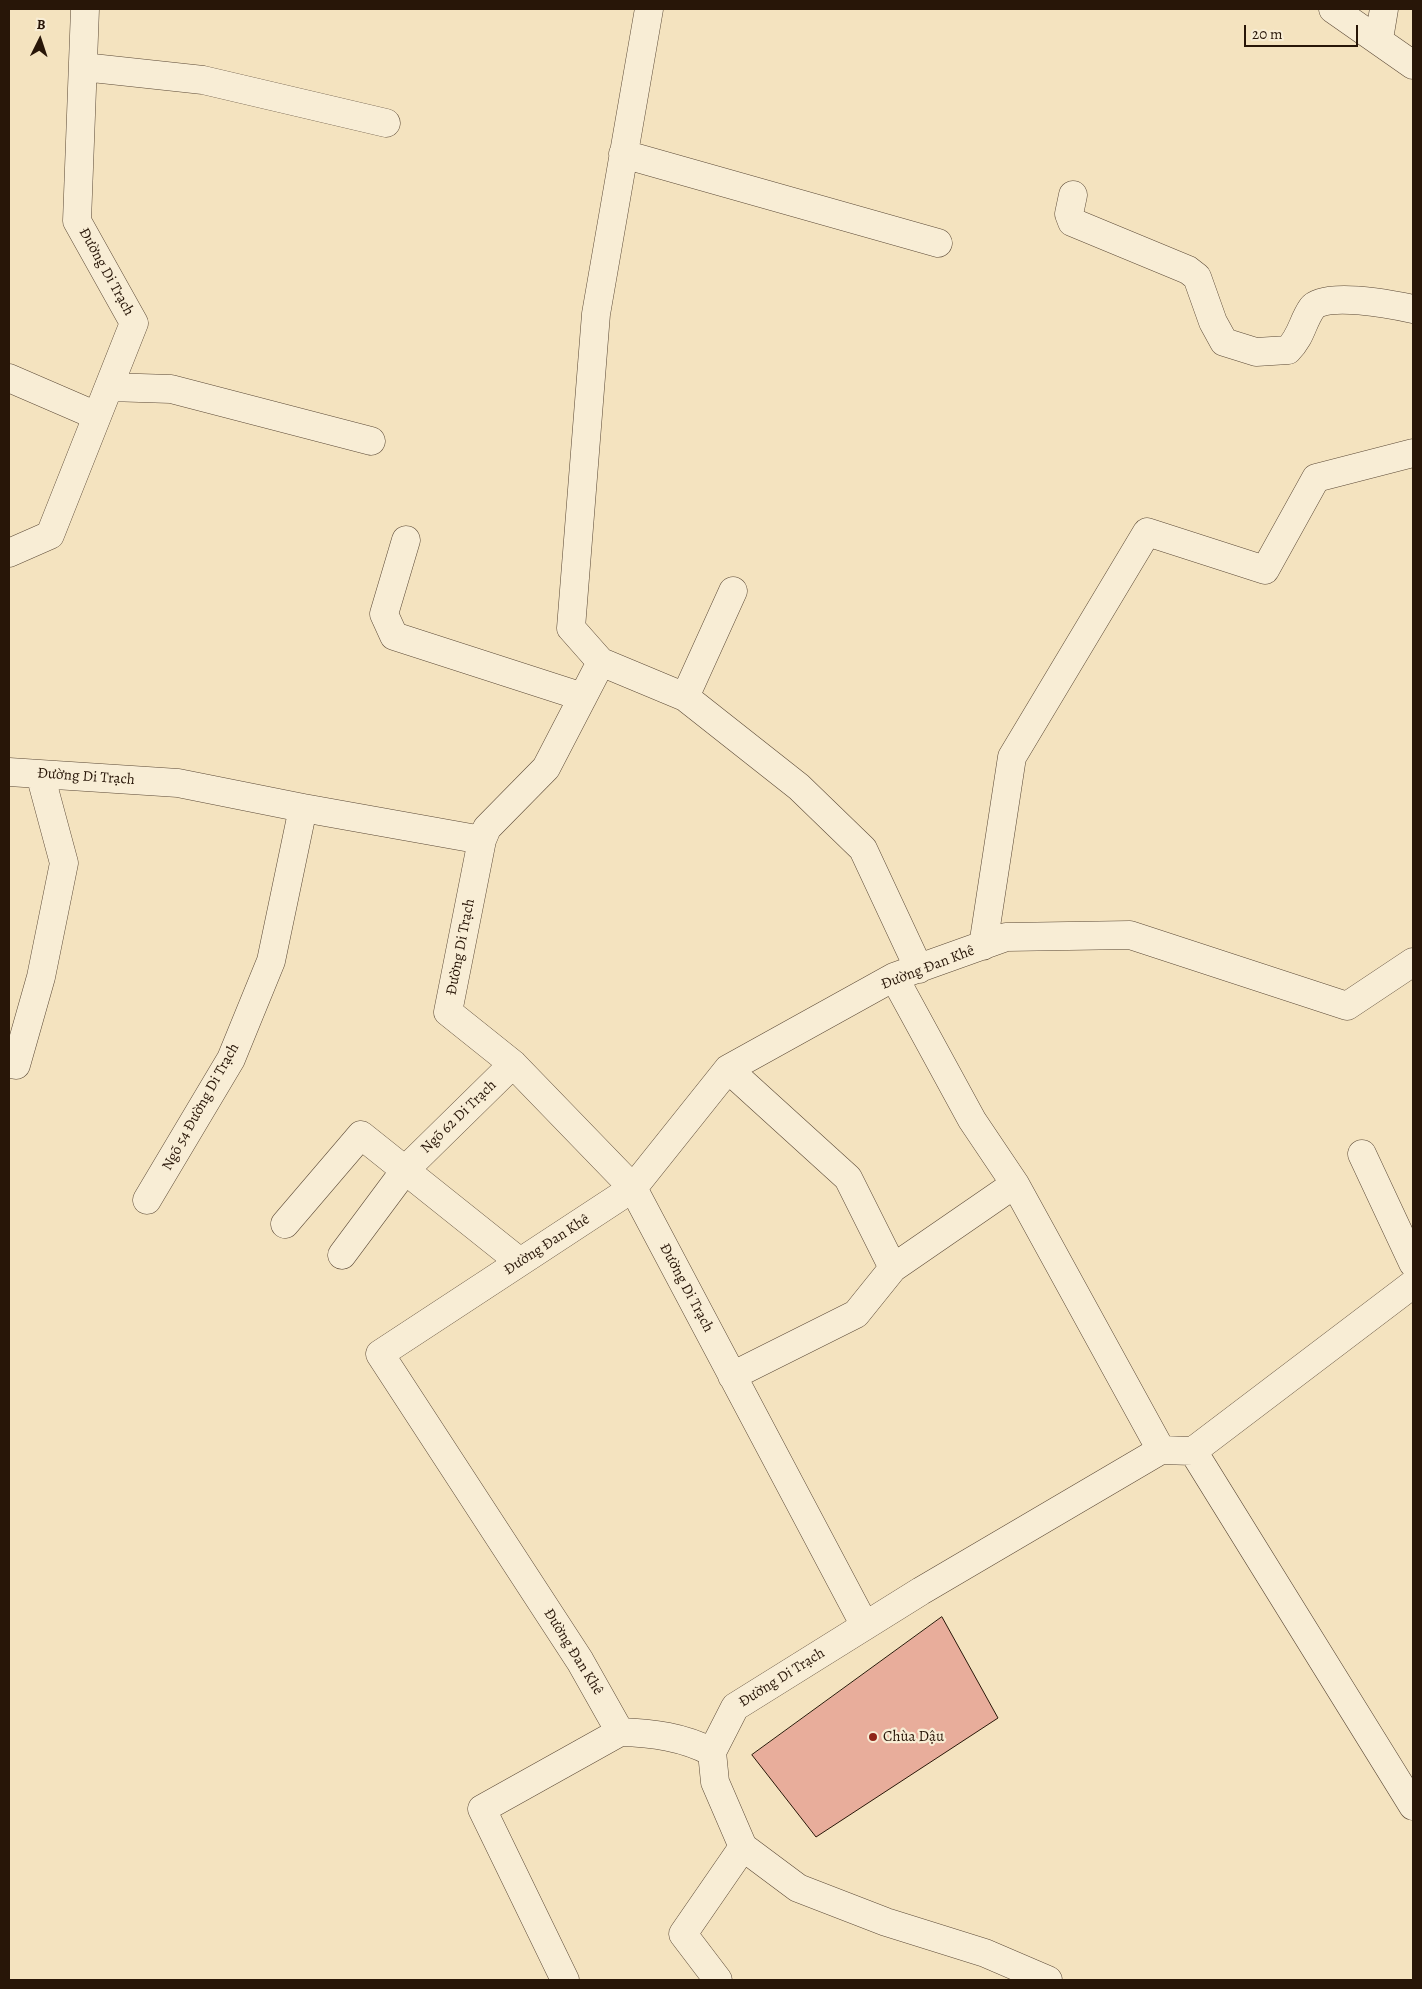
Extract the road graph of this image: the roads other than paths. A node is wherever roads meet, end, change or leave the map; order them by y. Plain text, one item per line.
1 (85, 9) edge
2 (649, 9) edge
3 (1333, 9) edge
4 (1384, 9) edge
5 (1379, 40) junction
6 (1413, 64) edge
7 (82, 67) junction
8 (386, 123) dead end
9 (623, 154) junction
10 (1072, 195) dead end
11 (938, 243) dead end
12 (1413, 309) edge
13 (9, 378) edge
14 (108, 387) junction
15 (97, 416) junction
16 (371, 441) dead end
17 (1413, 453) edge
18 (406, 540) dead end
19 (9, 553) edge
20 (733, 591) dead end
21 (601, 662) junction
22 (583, 697) junction
23 (684, 697) junction
24 (9, 772) edge
25 (40, 774) junction
26 (303, 808) junction
27 (482, 840) junction
28 (983, 946) junction
29 (1413, 962) edge
30 (907, 973) junction
31 (9, 1064) edge
32 (513, 1064) junction
33 (728, 1069) junction
34 (1362, 1154) dead end
35 (406, 1169) junction
36 (1015, 1184) junction
37 (633, 1188) junction
38 (147, 1200) dead end
39 (285, 1224) dead end
40 (342, 1255) dead end
41 (520, 1262) junction
42 (1413, 1263) edge
43 (893, 1268) junction
44 (1413, 1284) edge
45 (732, 1376) junction
46 (1161, 1450) junction
47 (1193, 1451) junction
48 (865, 1626) junction
49 (620, 1732) junction
50 (712, 1752) junction
51 (1413, 1806) edge
52 (743, 1847) junction
53 (565, 1980) edge
54 (718, 1980) edge
55 (1048, 1980) edge

1 - 7 street, Đường Di Trạch
2 - 9 street
3 - 5 street
4 - 5 street
5 - 6 street
7 - 8 street
7 - 14 street, Đường Di Trạch
9 - 11 street
9 - 21 street
10 - 12 street
13 - 15 street
14 - 15 street, Đường Di Trạch
14 - 16 street
15 - 19 street, Đường Di Trạch
17 - 28 street
18 - 22 street
20 - 23 street
21 - 22 street
21 - 23 street
22 - 27 street
23 - 30 street
24 - 25 street, Đường Di Trạch
25 - 26 street, Đường Di Trạch
25 - 31 street
26 - 27 street, Đường Di Trạch
26 - 38 street, Ngõ 54 Đường Di Trạch
27 - 32 street, Đường Di Trạch
28 - 29 street, Đường Đan Khê
28 - 30 street, Đường Đan Khê
30 - 33 street, Đường Đan Khê
30 - 36 street
32 - 35 street, Ngõ 62 Di Trạch
32 - 37 street, Đường Di Trạch
33 - 37 street, Đường Đan Khê
33 - 43 street
34 - 42 street
35 - 39 street
35 - 40 street, Ngõ 62 Di Trạch
35 - 41 street
36 - 43 street
36 - 46 street
37 - 41 street, Đường Đan Khê
37 - 45 street, Đường Di Trạch
41 - 49 street, Đường Đan Khê
43 - 45 street
44 - 47 street
45 - 48 street, Đường Di Trạch
46 - 47 street
46 - 48 street
47 - 51 street
48 - 50 street, Đường Di Trạch
49 - 50 street
49 - 53 street
50 - 52 street
52 - 54 street
52 - 55 street

